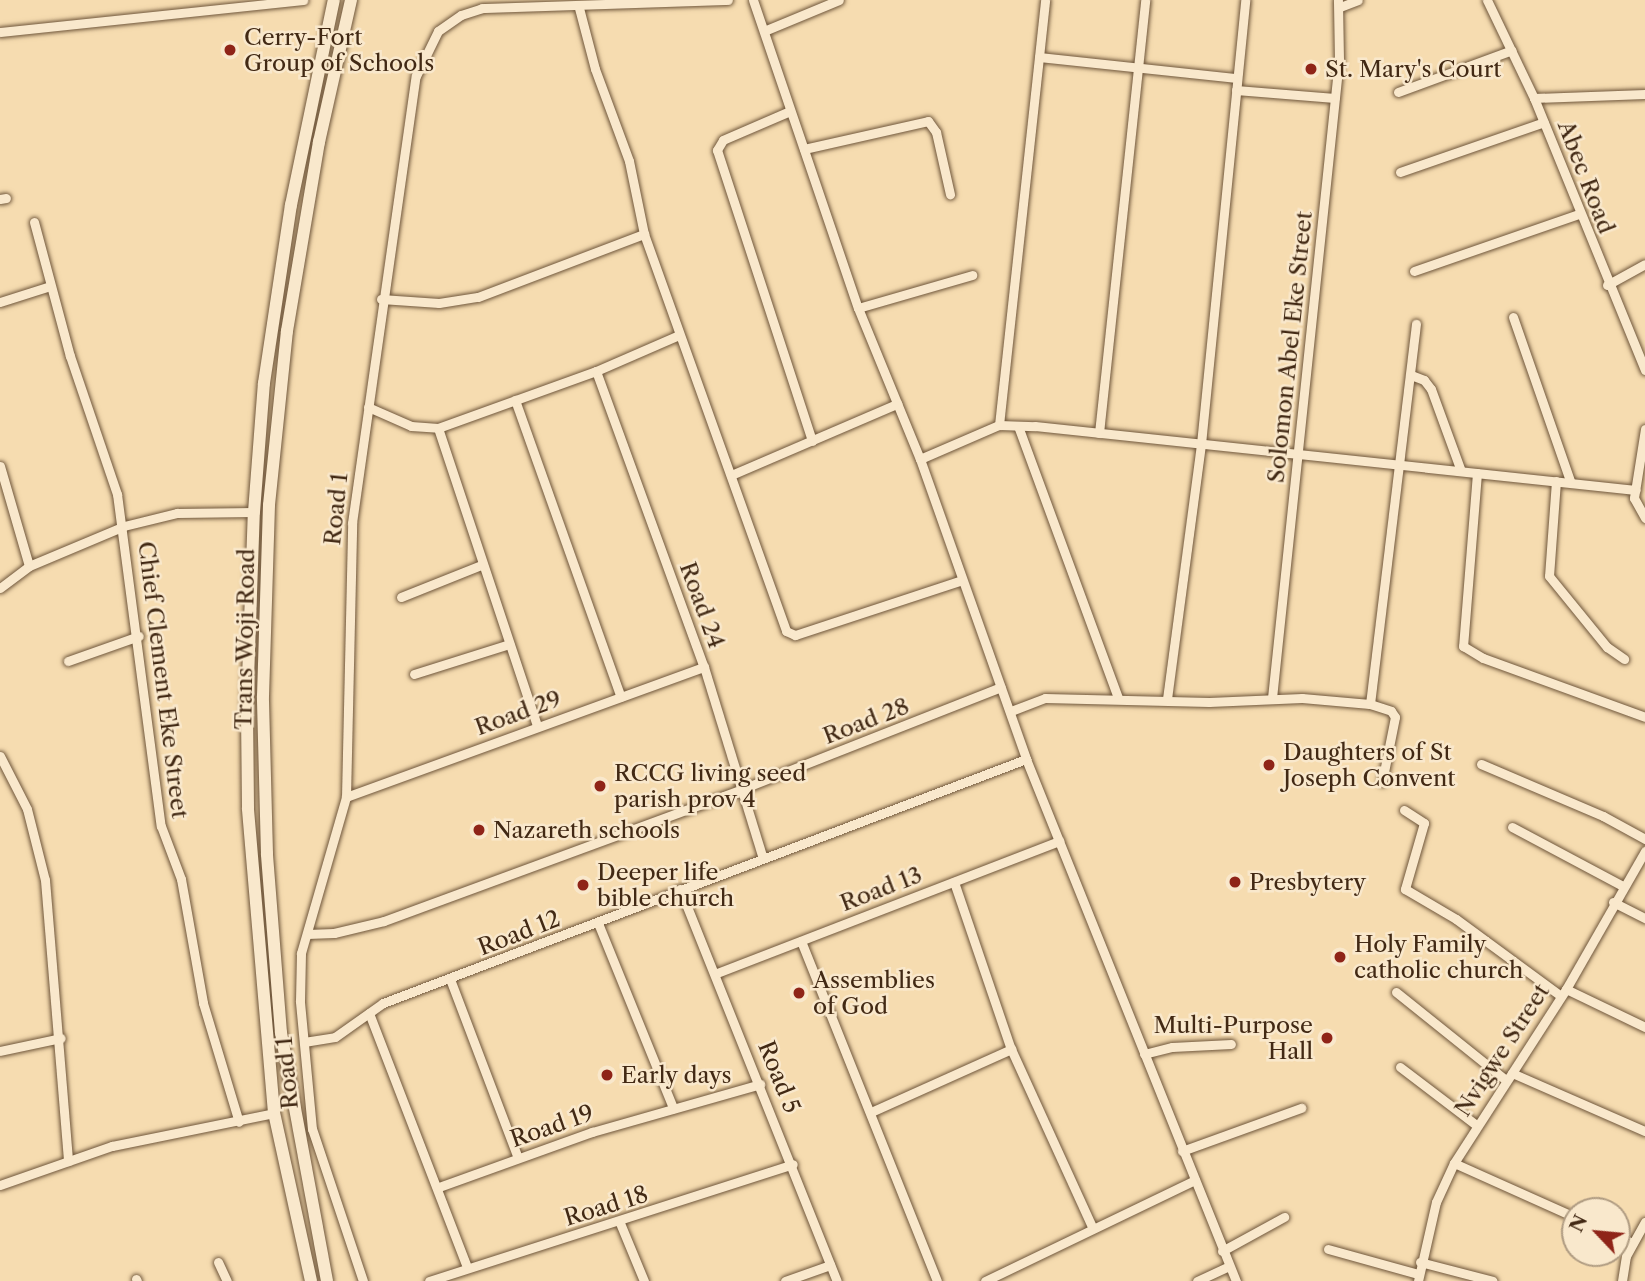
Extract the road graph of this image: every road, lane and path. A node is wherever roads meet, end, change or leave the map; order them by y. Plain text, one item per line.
1 (303, 0) edge
2 (334, 0) edge
3 (351, 0) edge
4 (728, 0) edge
5 (753, 0) edge
6 (839, 0) edge
7 (1045, 0) edge
8 (1145, 0) edge
9 (1245, 0) edge
10 (1358, 0) edge
11 (1487, 0) edge
12 (1339, 4) edge
13 (579, 8) junction
14 (764, 31) junction
15 (0, 32) edge
16 (1512, 50) junction
17 (1040, 57) junction
18 (1138, 69) junction
19 (1237, 78) junction
20 (1236, 90) junction
21 (1398, 92) dead end
22 (1645, 94) edge
23 (1335, 98) junction
24 (1534, 98) junction
25 (790, 111) junction
26 (1544, 122) junction
27 (804, 149) junction
28 (1400, 172) dead end
29 (950, 194) dead end
30 (293, 198) junction
31 (309, 200) junction
32 (1579, 214) junction
33 (34, 222) dead end
34 (644, 234) junction
35 (1645, 264) edge
36 (1414, 271) dead end
37 (972, 275) dead end
38 (1607, 285) junction
39 (50, 286) junction
40 (277, 293) junction
41 (292, 297) junction
42 (381, 299) junction
43 (0, 302) edge
44 (858, 308) junction
45 (1513, 317) dead end
46 (1416, 324) dead end
47 (679, 335) junction
48 (1642, 349) edge
49 (1645, 370) edge
50 (596, 371) junction
51 (1410, 374) junction
52 (515, 400) junction
53 (897, 404) junction
54 (368, 407) junction
55 (999, 425) junction
56 (1018, 426) junction
57 (438, 428) junction
58 (1645, 429) edge
59 (1099, 433) junction
60 (1645, 436) edge
61 (812, 441) junction
62 (1200, 444) junction
63 (1298, 456) junction
64 (920, 459) junction
65 (1399, 465) junction
66 (0, 466) edge
67 (1461, 471) junction
68 (1477, 473) junction
69 (731, 475) junction
70 (1556, 481) junction
71 (1570, 481) junction
72 (1636, 490) junction
73 (254, 512) junction
74 (1645, 518) edge
75 (124, 526) junction
76 (481, 565) junction
77 (29, 566) junction
78 (962, 580) junction
79 (0, 588) edge
80 (401, 597) dead end
81 (139, 636) junction
82 (509, 643) junction
83 (1623, 659) dead end
84 (68, 661) dead end
85 (704, 667) junction
86 (414, 674) dead end
87 (1001, 687) junction
88 (621, 697) junction
89 (1118, 698) junction
90 (1272, 698) junction
91 (1167, 699) junction
92 (1370, 704) junction
93 (1011, 711) junction
94 (1645, 717) edge
95 (537, 725) junction
96 (0, 756) edge
97 (1026, 759) junction
98 (1481, 764) dead end
99 (1382, 782) dead end
100 (742, 789) junction
101 (346, 797) junction
102 (1404, 810) dead end
103 (1512, 827) dead end
104 (1645, 839) edge
105 (1059, 841) junction
106 (1645, 851) edge
107 (762, 856) junction
108 (954, 882) junction
109 (1623, 886) junction
110 (680, 890) junction
111 (1613, 902) junction
112 (1645, 918) edge
113 (598, 923) junction
114 (307, 934) junction
115 (802, 941) junction
116 (717, 973) junction
117 (450, 979) junction
118 (1396, 992) dead end
119 (1563, 992) junction
120 (369, 1013) junction
121 (1645, 1027) edge
122 (61, 1038) junction
123 (304, 1042) junction
124 (1231, 1044) dead end
125 (1010, 1049) junction
126 (0, 1051) edge
127 (1144, 1054) junction
128 (1400, 1067) dead end
129 (1509, 1076) junction
130 (760, 1084) junction
131 (673, 1108) junction
132 (1301, 1108) dead end
133 (870, 1112) junction
134 (274, 1113) junction
135 (239, 1122) junction
136 (1476, 1125) junction
137 (1645, 1131) edge
138 (1182, 1151) junction
139 (519, 1158) junction
140 (68, 1161) junction
141 (1454, 1163) junction
142 (793, 1164) junction
143 (1195, 1180) junction
144 (0, 1185) edge
145 (439, 1187) junction
146 (1561, 1211) edge
147 (1284, 1217) dead end
148 (1645, 1222) edge
149 (620, 1223) junction
150 (1092, 1227) junction
151 (1632, 1243) joint
152 (1328, 1249) dead end
153 (1222, 1251) junction
154 (218, 1262) dead end
155 (1420, 1262) junction
156 (831, 1265) junction
157 (1229, 1266) junction
158 (467, 1267) junction
159 (1418, 1277) edge
160 (227, 1281) edge
161 (311, 1281) edge
162 (327, 1281) edge
163 (363, 1281) edge
164 (429, 1281) edge
165 (644, 1281) edge
166 (785, 1281) edge
167 (837, 1281) edge
168 (937, 1281) edge
169 (985, 1281) edge
170 (1197, 1281) edge
171 (1236, 1281) edge
172 (1493, 1281) edge
173 (1622, 1281) edge

1 - 15 street
2 - 30 main road, Trans Woji Road
3 - 31 main road, Trans Woji Road
4 - 13 street, Road 1
5 - 14 street
6 - 14 street
7 - 17 street
8 - 18 street
9 - 19 street
10 - 12 street
11 - 16 street, Abec Road
12 - 23 street, Solomon Abel Eke Street
13 - 34 street
13 - 42 street, Road 1
14 - 25 street
16 - 21 street
16 - 24 street, Abec Road
17 - 18 street
17 - 55 street
18 - 19 street
18 - 59 street
19 - 20 street
20 - 23 street
20 - 62 street
22 - 24 street
23 - 63 street, Solomon Abel Eke Street
24 - 26 street, Abec Road
25 - 27 street
25 - 61 street
26 - 28 street
26 - 32 street, Abec Road
27 - 29 street
27 - 44 street
30 - 31 main road
30 - 40 main road, Trans Woji Road
31 - 41 main road, Trans Woji Road
32 - 36 street
32 - 38 street, Abec Road
33 - 39 street, Chief Clement Eke Street
34 - 42 street
34 - 47 street
35 - 38 street
37 - 44 street
38 - 48 street, Abec Road
39 - 43 street
39 - 75 street, Chief Clement Eke Street
40 - 41 main road
40 - 73 main road, Trans Woji Road
41 - 162 main road, Trans Woji Road
42 - 54 street, Road 1
44 - 53 street
45 - 71 street
46 - 51 street
47 - 50 street
47 - 69 street
48 - 49 street, Abec Road
50 - 52 street
50 - 85 street, Road 24
51 - 65 street
51 - 67 street
52 - 57 street
52 - 88 street
53 - 61 street
53 - 64 street
54 - 57 street
54 - 101 street, Road 1
55 - 56 street
55 - 64 street
56 - 59 street
56 - 89 street
57 - 76 street
58 - 60 street
59 - 62 street
60 - 72 street
61 - 69 street
62 - 63 street
62 - 91 street
63 - 65 street
63 - 90 street, Solomon Abel Eke Street
64 - 78 street
65 - 67 street
65 - 92 street
66 - 77 street
67 - 68 street
68 - 70 street
68 - 94 street
69 - 78 street
70 - 71 street
70 - 83 street
71 - 72 street
72 - 74 street
73 - 75 street
73 - 134 main road, Trans Woji Road
75 - 77 street
75 - 81 street, Chief Clement Eke Street
76 - 80 street
76 - 82 street
77 - 79 street
78 - 87 street
81 - 84 street
81 - 135 street, Chief Clement Eke Street
82 - 86 street
82 - 95 street
85 - 88 street, Road 29
85 - 100 street, Road 24
87 - 93 street
87 - 100 street, Road 28
88 - 95 street, Road 29
89 - 91 street
89 - 93 street
90 - 91 street
90 - 92 street
92 - 99 street
93 - 97 street
95 - 101 street, Road 29
96 - 122 street
97 - 105 street
97 - 107 street, Road 12
98 - 104 street
100 - 107 street, Road 24
100 - 114 street, Road 28
101 - 114 street, Road 1
102 - 119 street
103 - 109 street
105 - 108 street, Road 13
105 - 127 street
106 - 109 street, Nvigwe Street
107 - 110 street, Road 12
108 - 115 street, Road 13
108 - 125 street
109 - 111 street, Nvigwe Street
110 - 113 street, Road 12
110 - 116 street, Road 5
111 - 112 street
111 - 119 street, Nvigwe Street
113 - 117 street, Road 12
113 - 131 street
114 - 123 street, Road 1
115 - 116 street, Road 13
115 - 133 street
116 - 130 street, Road 5
117 - 120 street, Road 12
117 - 139 street
118 - 129 street
119 - 121 street
119 - 129 street, Nvigwe Street
120 - 123 street, Road 12
120 - 145 street
122 - 126 street
122 - 140 street
123 - 163 street, Road 1
124 - 127 street
125 - 133 street
125 - 150 street
127 - 138 street
128 - 136 street
129 - 136 street, Nvigwe Street
129 - 137 street
130 - 131 street, Road 19
130 - 142 street, Road 5
131 - 139 street, Road 19
132 - 138 street
133 - 168 street
134 - 135 street
134 - 161 main road, Trans Woji Road
135 - 140 street
136 - 141 street, Nvigwe Street
138 - 143 street
139 - 145 street, Road 19
140 - 144 street
141 - 146 street
141 - 155 street, Nvigwe Street
142 - 149 street, Road 18
142 - 156 street, Road 5
143 - 150 street
143 - 153 street
145 - 158 street
147 - 153 street
148 - 151 street
149 - 158 street, Road 18
149 - 165 street
150 - 169 street
151 - 173 street
152 - 159 street
153 - 157 street
154 - 160 street
155 - 159 street, Nvigwe Street
155 - 172 street
156 - 166 street
156 - 167 street, Road 5
157 - 170 street
157 - 171 street
158 - 164 street, Road 18

